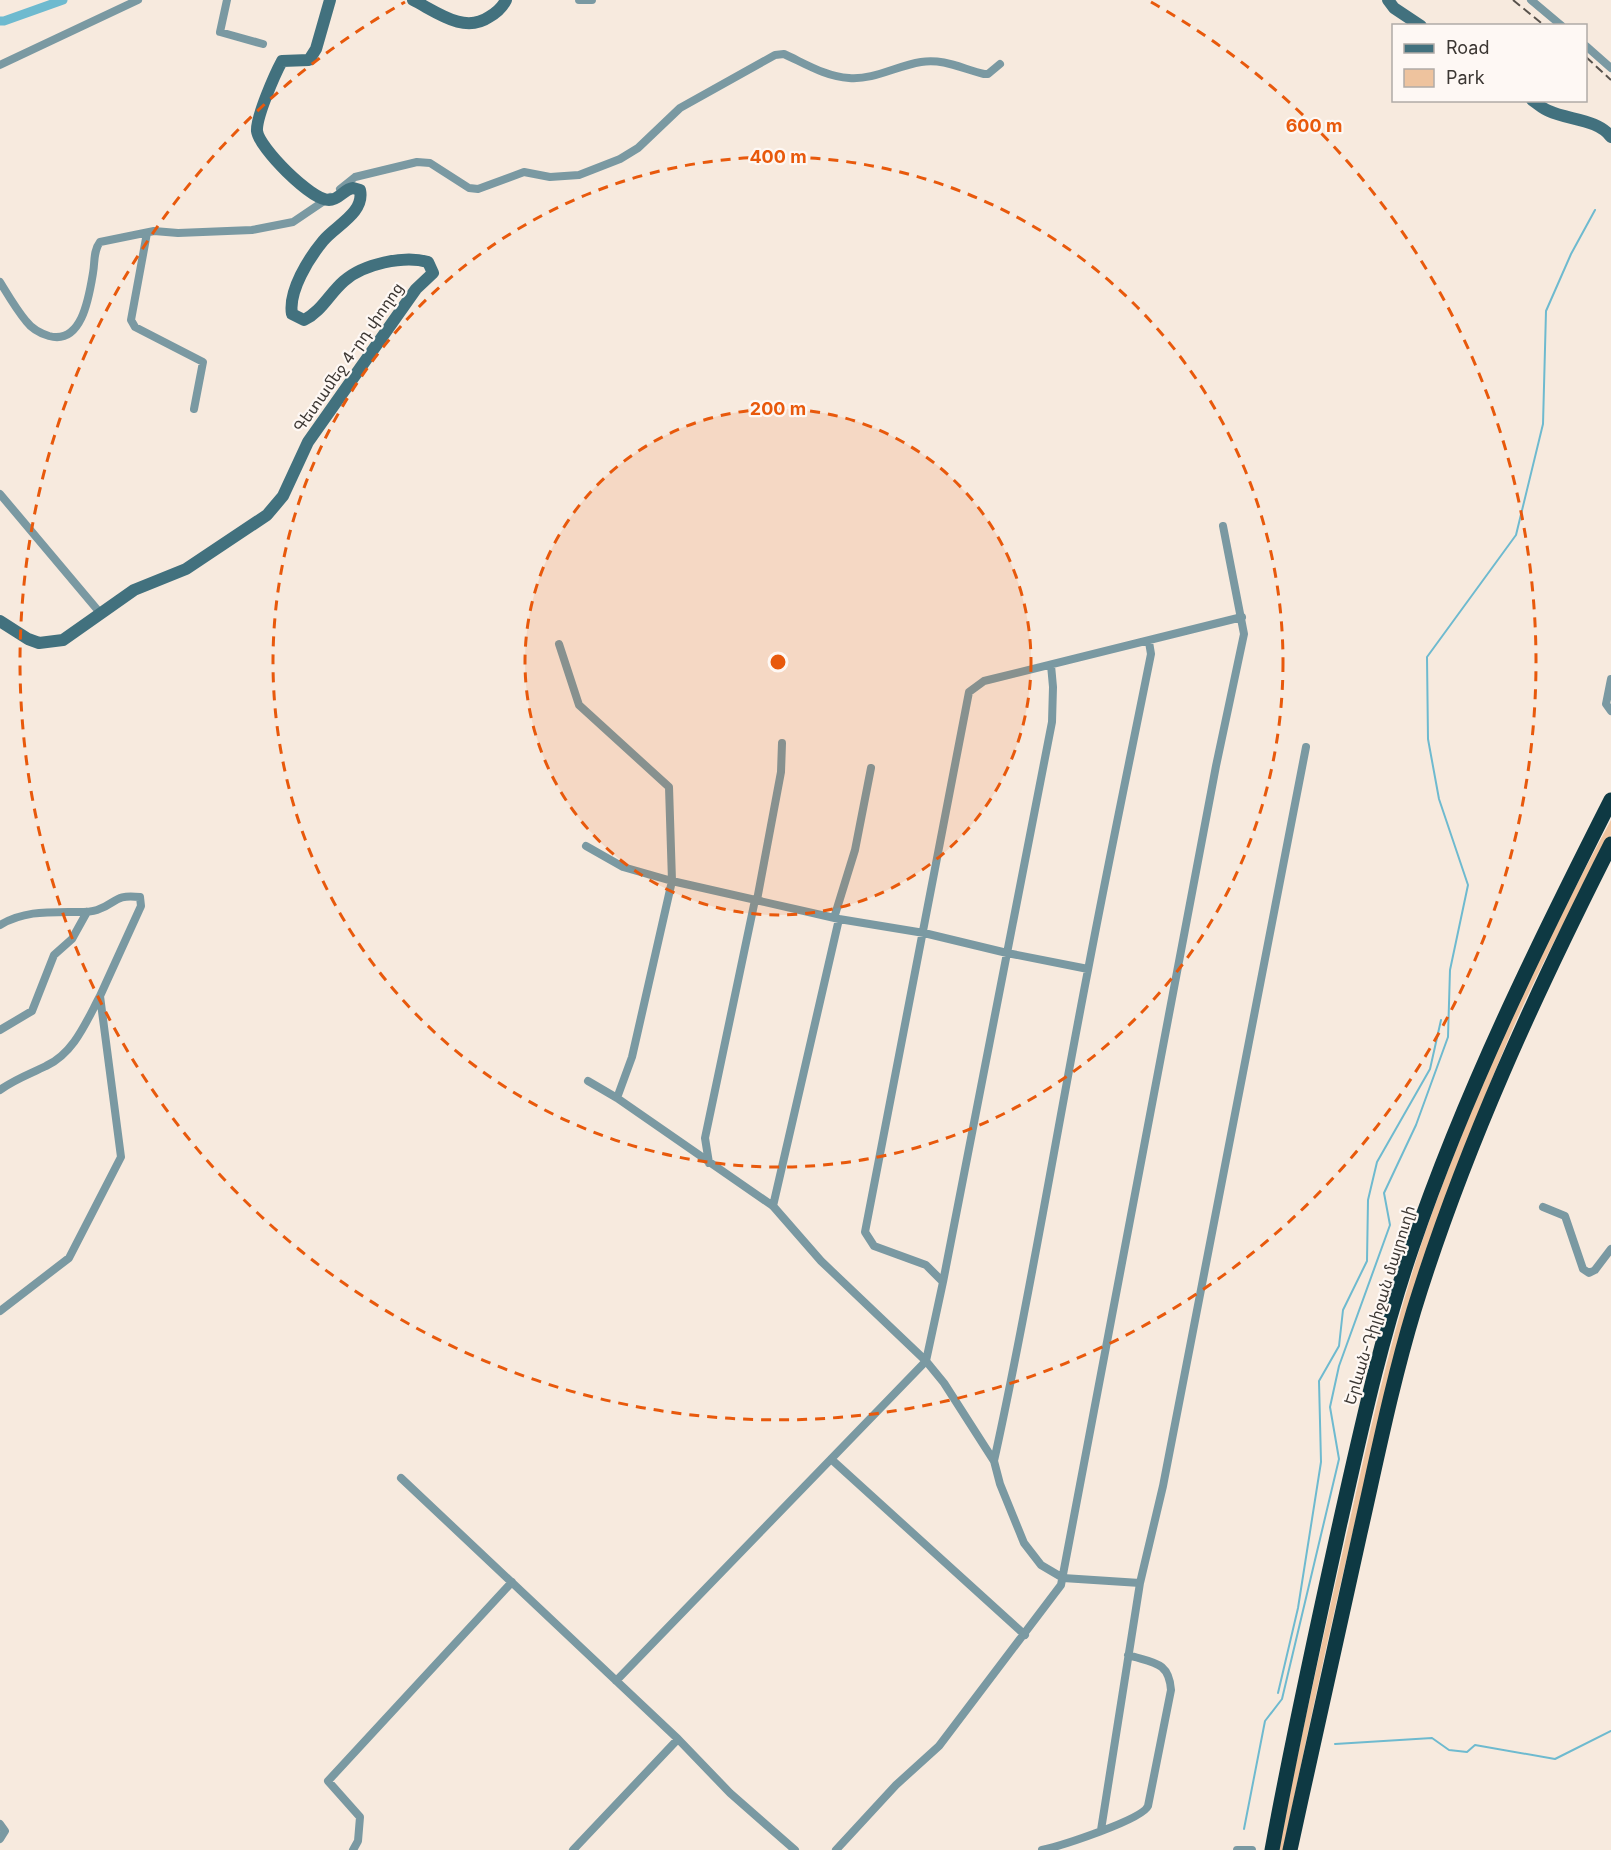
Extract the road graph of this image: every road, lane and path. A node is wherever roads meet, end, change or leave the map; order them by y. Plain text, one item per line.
1 (138, 0) edge
2 (227, 0) edge
3 (330, 0) edge
4 (413, 0) edge
5 (506, 0) edge
6 (579, 0) edge
7 (592, 0) edge
8 (1388, 0) edge
9 (1531, 0) edge
10 (1418, 24) edge
11 (1560, 24) edge
12 (263, 44) dead end
13 (1587, 46) edge
14 (1000, 64) dead end
15 (0, 65) edge
16 (1611, 68) edge
17 (1535, 102) edge
18 (1611, 137) edge
19 (327, 200) junction
20 (147, 233) junction
21 (0, 282) edge
22 (194, 409) dead end
23 (0, 494) edge
24 (1223, 526) dead end
25 (101, 614) junction
26 (1242, 617) junction
27 (0, 621) edge
28 (1149, 642) junction
29 (559, 644) dead end
30 (1050, 665) junction
31 (1611, 679) edge
32 (1611, 711) edge
33 (782, 743) dead end
34 (1305, 747) dead end
35 (871, 768) dead end
36 (1611, 800) edge
37 (1611, 844) edge
38 (586, 846) dead end
39 (672, 880) junction
40 (756, 900) junction
41 (87, 912) junction
42 (836, 919) junction
43 (0, 925) edge
44 (924, 933) junction
45 (1007, 953) junction
46 (1088, 969) junction
47 (100, 996) junction
48 (0, 1030) edge
49 (588, 1081) dead end
50 (0, 1090) edge
51 (617, 1098) junction
52 (709, 1162) junction
53 (772, 1206) junction
54 (1543, 1207) dead end
55 (1611, 1250) edge
56 (943, 1282) junction
57 (0, 1311) edge
58 (926, 1361) junction
59 (831, 1459) junction
60 (994, 1461) junction
61 (400, 1478) dead end
62 (1063, 1578) junction
63 (512, 1582) junction
64 (1140, 1583) junction
65 (1025, 1635) junction
66 (1128, 1655) junction
67 (616, 1680) junction
68 (678, 1739) junction
69 (0, 1824) edge
70 (1101, 1830) junction
71 (0, 1839) edge
72 (353, 1850) edge
73 (573, 1850) edge
74 (795, 1850) edge
75 (836, 1850) edge
76 (1042, 1850) edge
77 (1237, 1850) edge
78 (1252, 1850) edge
79 (1272, 1850) edge
80 (1290, 1850) edge

1 - 15 street
2 - 12 street
3 - 19 street
4 - 5 street
6 - 7 street
8 - 10 street
9 - 11 street
13 - 16 street
14 - 19 street
17 - 18 street
19 - 20 street
19 - 25 street, Գետամեջ 4-րդ փողոց
20 - 21 street
20 - 22 street
23 - 25 street
24 - 26 street
25 - 27 street, Գետամեջ 4-րդ փողոց
26 - 28 street
26 - 62 street
28 - 30 street
28 - 46 street
29 - 39 street
30 - 44 street
30 - 45 street
31 - 32 street
33 - 40 street
34 - 64 street
35 - 42 street
36 - 79 highway, Երևան-Դիլիջան մայրուղի
37 - 80 highway
38 - 39 street
39 - 40 street
39 - 51 street
40 - 42 street
40 - 52 street
41 - 43 street
41 - 47 street
41 - 48 street
42 - 44 street
42 - 53 street
44 - 45 street
44 - 56 street
45 - 46 street
45 - 56 street
46 - 60 street
47 - 50 street
47 - 57 street
49 - 51 street
51 - 52 street
52 - 53 street
53 - 58 street
54 - 55 street
56 - 58 street
58 - 59 street
58 - 60 street
59 - 65 street
59 - 67 street
60 - 62 street
61 - 63 street
62 - 64 street
62 - 65 street
63 - 67 street
63 - 72 street
64 - 66 street
65 - 75 street
66 - 70 street
66 - 70 street
67 - 68 street
68 - 73 street
68 - 74 street
69 - 71 street
70 - 76 street
77 - 78 street

